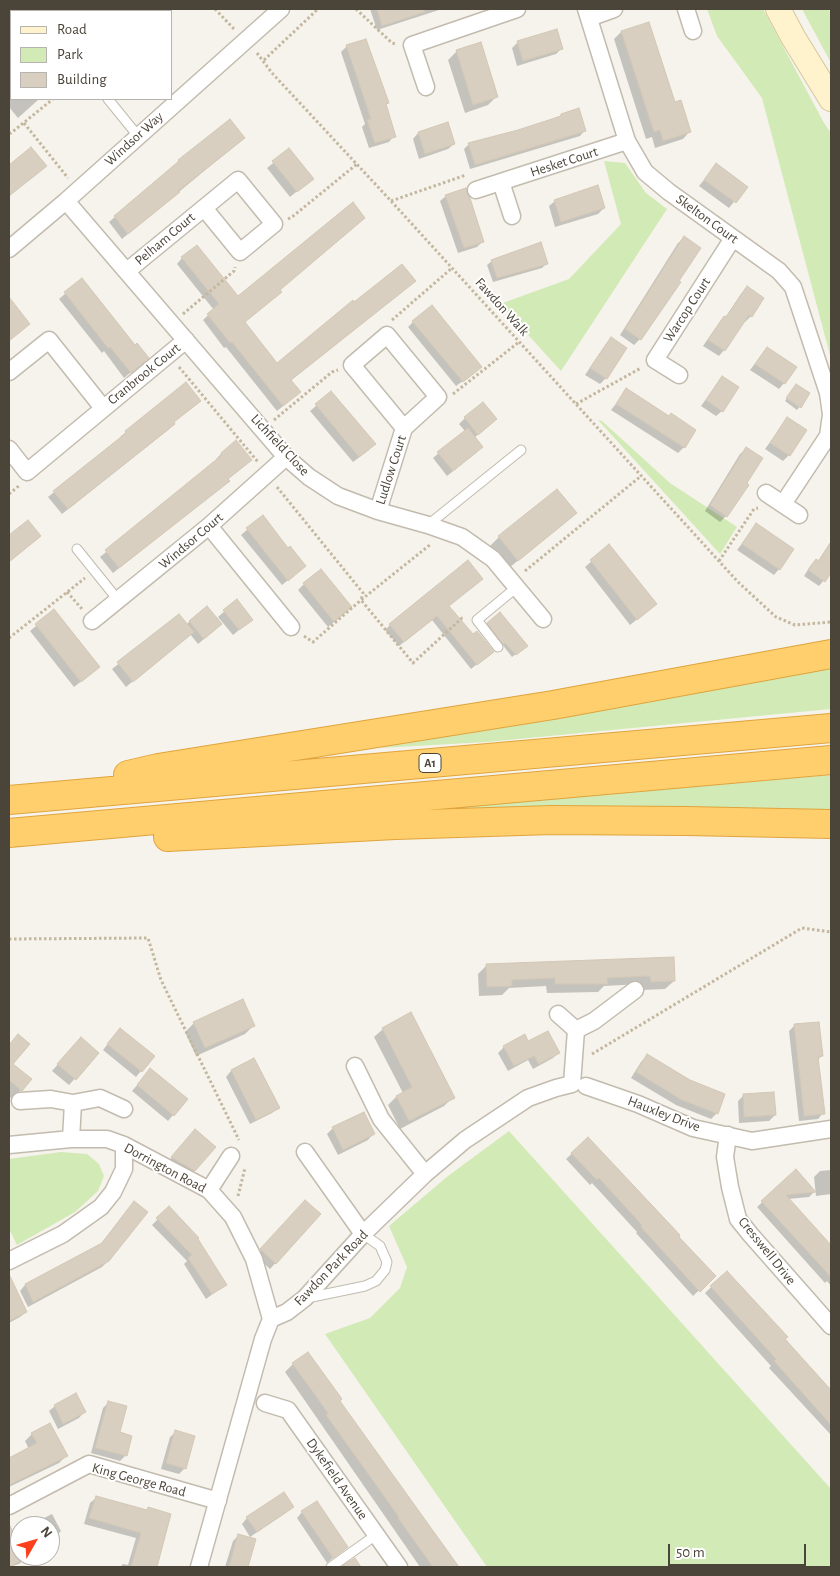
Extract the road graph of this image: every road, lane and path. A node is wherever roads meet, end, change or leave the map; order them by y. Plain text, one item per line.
1 (215, 9) edge
2 (281, 9) edge
3 (318, 9) edge
4 (356, 9) edge
5 (517, 9) edge
6 (614, 9) edge
7 (686, 9) edge
8 (778, 9) edge
9 (587, 13) edge
10 (693, 31) dead end
11 (245, 40) junction
12 (412, 45) junction
13 (264, 60) junction
14 (426, 87) dead end
15 (831, 99) edge
16 (52, 100) edge
17 (109, 100) edge
18 (24, 123) junction
19 (9, 133) edge
20 (138, 136) junction
21 (627, 141) junction
22 (357, 164) junction
23 (468, 174) dead end
24 (501, 182) junction
25 (476, 190) dead end
26 (72, 195) junction
27 (391, 201) junction
28 (204, 208) junction
29 (512, 216) dead end
30 (274, 224) junction
31 (733, 238) junction
32 (9, 249) edge
33 (240, 252) junction
34 (452, 268) junction
35 (127, 271) junction
36 (172, 323) junction
37 (387, 335) junction
38 (186, 340) junction
39 (519, 342) junction
40 (169, 354) junction
41 (655, 360) junction
42 (352, 365) junction
43 (9, 372) edge
44 (679, 375) dead end
45 (438, 397) junction
46 (576, 404) junction
47 (103, 408) junction
48 (831, 415) edge
49 (404, 428) junction
50 (263, 430) junction
51 (9, 449) edge
52 (521, 450) dead end
53 (286, 457) junction
54 (268, 475) junction
55 (641, 476) junction
56 (766, 493) dead end
57 (783, 504) junction
58 (378, 511) junction
59 (799, 515) dead end
60 (428, 525) junction
61 (209, 526) junction
62 (447, 532) junction
63 (77, 549) dead end
64 (718, 561) junction
65 (94, 570) junction
66 (515, 584) junction
67 (67, 592) junction
68 (118, 600) junction
69 (361, 600) junction
70 (477, 620) junction
71 (543, 620) dead end
72 (92, 621) joint
73 (831, 622) edge
74 (291, 627) joint
75 (9, 638) edge
76 (498, 647) dead end
77 (831, 654) edge
78 (831, 728) edge
79 (831, 760) edge
80 (19, 799) edge
81 (831, 824) edge
82 (22, 832) edge
83 (831, 932) edge
84 (9, 939) edge
85 (635, 990) dead end
86 (558, 1014) dead end
87 (576, 1030) junction
88 (574, 1065) junction
89 (355, 1066) dead end
90 (579, 1085) junction
91 (20, 1101) dead end
92 (74, 1103) junction
93 (124, 1109) dead end
94 (831, 1129) edge
95 (728, 1135) junction
96 (71, 1139) junction
97 (9, 1145) edge
98 (124, 1145) junction
99 (238, 1152) junction
100 (305, 1152) dead end
101 (425, 1174) junction
102 (209, 1190) junction
103 (232, 1217) junction
104 (363, 1234) junction
105 (9, 1262) edge
106 (305, 1298) junction
107 (271, 1319) junction
108 (831, 1326) edge
109 (265, 1403) dead end
110 (218, 1501) junction
111 (9, 1506) edge
112 (376, 1534) junction
113 (199, 1567) edge
114 (331, 1567) edge
115 (399, 1567) edge

1 - 11 path, Fawdon Walk
2 - 11 street, Windsor Way
3 - 13 path
4 - 12 path
5 - 12 street
6 - 9 street, Skelton Court
7 - 10 street
8 - 15 street
9 - 21 street, Skelton Court
11 - 13 path, Fawdon Walk
11 - 20 street, Windsor Way
12 - 14 street
13 - 22 path, Fawdon Walk
16 - 18 path
17 - 20 lane
18 - 19 path
18 - 26 path
20 - 26 street, Windsor Way
21 - 24 street, Hesket Court
21 - 31 street, Skelton Court
22 - 27 path, Fawdon Walk
22 - 30 path
23 - 27 path
24 - 25 street, Hesket Court
24 - 29 street
26 - 32 street, Windsor Way
26 - 35 street, Lichfield Close
27 - 34 path, Fawdon Walk
28 - 30 street, Pelham Court
28 - 33 street, Pelham Court
28 - 35 street, Pelham Court
30 - 33 street
31 - 41 street, Warcop Court
31 - 48 street, Skelton Court
33 - 36 path
34 - 37 path
34 - 39 path, Fawdon Walk
35 - 36 street, Lichfield Close
36 - 38 street, Lichfield Close
37 - 42 street
37 - 45 street
38 - 40 street, Cranbrook Court
38 - 50 street, Lichfield Close
39 - 45 path
39 - 46 path, Fawdon Walk
40 - 47 street, Cranbrook Court
40 - 54 path
41 - 44 street
41 - 46 path
42 - 49 street, Ludlow Court
42 - 50 path
43 - 47 street, Cranbrook Court
45 - 49 street, Ludlow Court
46 - 55 path, Fawdon Walk
47 - 51 street, Cranbrook Court
48 - 57 street, Skelton Court
49 - 58 street, Ludlow Court
50 - 53 street, Lichfield Close
52 - 60 lane
53 - 54 street, Windsor Court
53 - 58 street, Lichfield Close
54 - 61 street, Windsor Court
54 - 69 path
55 - 64 path, Fawdon Walk
55 - 66 path
56 - 57 street
57 - 59 street
57 - 64 path
58 - 60 street, Lichfield Close
60 - 62 street, Lichfield Close
61 - 68 street, Windsor Court
61 - 74 street
62 - 66 street, Lichfield Close
62 - 69 path
63 - 65 lane
64 - 73 path, Fawdon Walk
65 - 67 path
65 - 68 lane
66 - 70 lane
66 - 71 street, Lichfield Close
67 - 72 path
67 - 75 path
68 - 72 street, Windsor Court
69 - 70 path
69 - 74 path
70 - 76 lane
77 - 80 highway, A1
78 - 80 highway, A1
79 - 82 highway
81 - 82 highway
83 - 88 path
84 - 99 path
85 - 87 street
86 - 87 street
87 - 88 street
88 - 90 street
89 - 101 street
90 - 95 street, Hauxley Drive
90 - 101 street, Fawdon Park Road
91 - 92 street
92 - 93 street
92 - 96 street
94 - 95 street, Hauxley Drive
95 - 108 street, Cresswell Drive
96 - 97 street, Dorrington Road
96 - 98 street, Dorrington Road
98 - 102 street, Dorrington Road
98 - 105 street
99 - 102 street
99 - 103 path
100 - 104 street
101 - 104 street, Fawdon Park Road
102 - 103 street, Dorrington Road
103 - 107 street, Dorrington Road
104 - 106 street, Fawdon Park Road
104 - 106 lane
106 - 107 street, Fawdon Park Road
107 - 110 street
109 - 112 street, Dykefield Avenue
110 - 111 street, King George Road
110 - 113 street
112 - 114 lane
112 - 115 street, Dykefield Avenue

